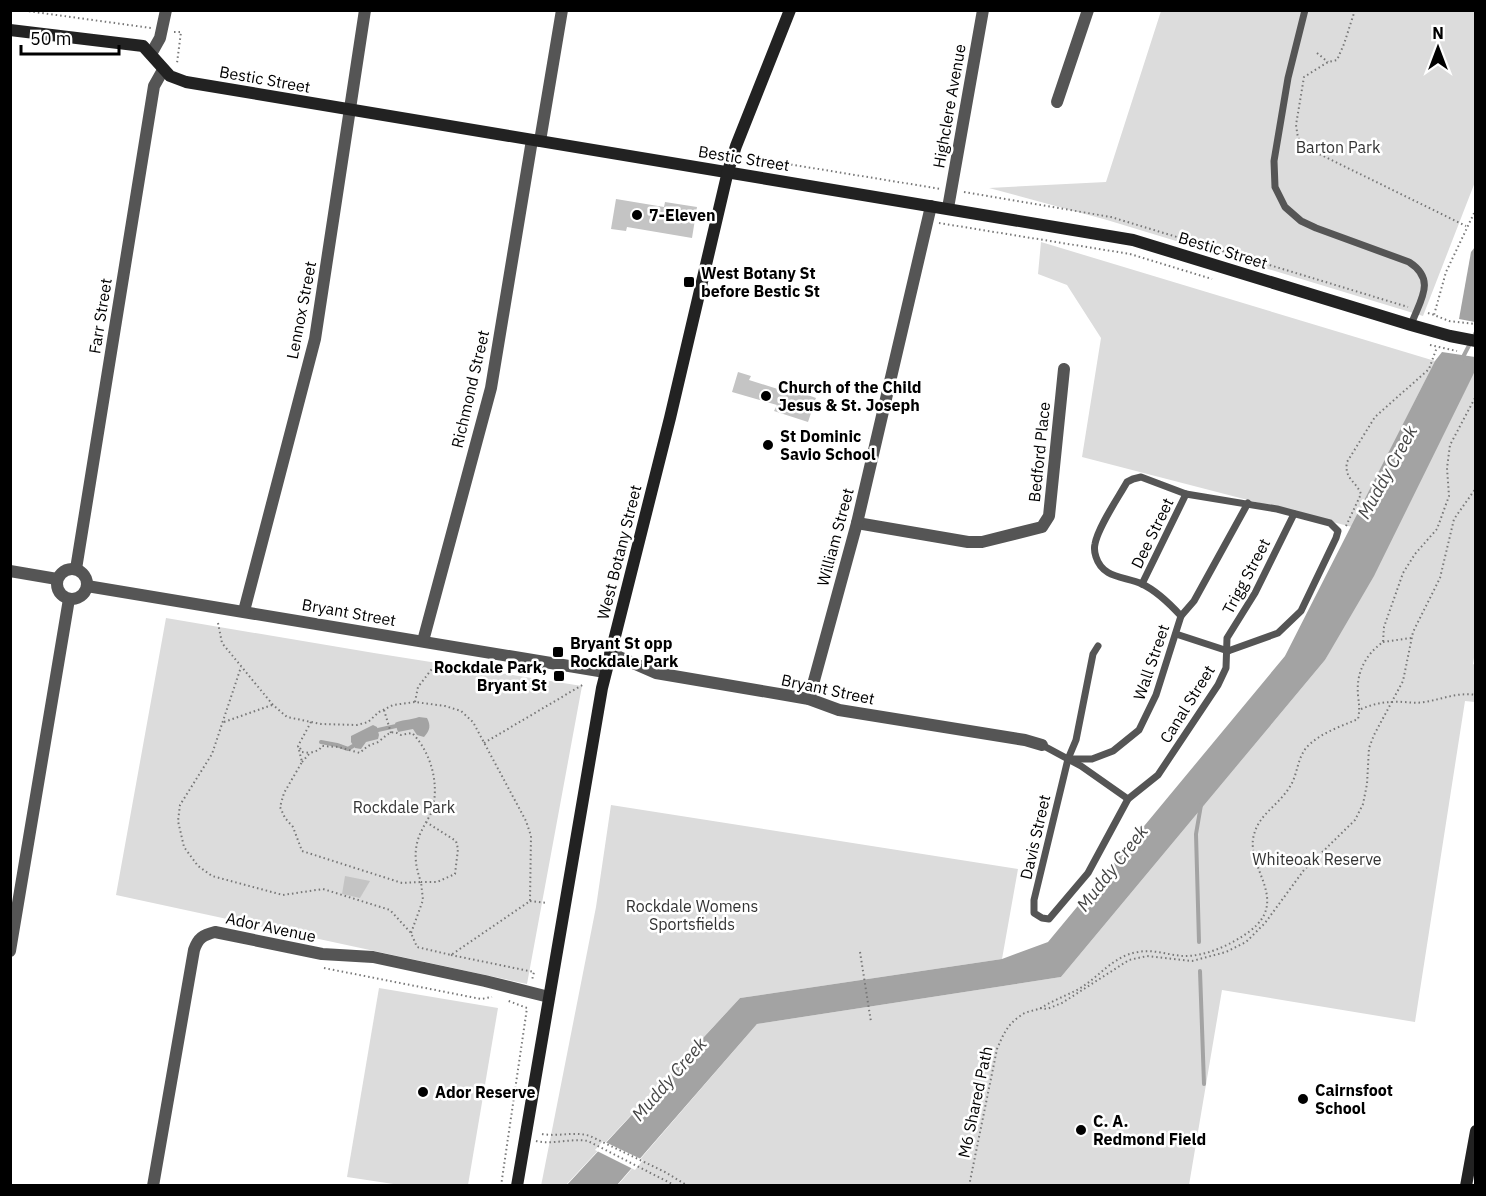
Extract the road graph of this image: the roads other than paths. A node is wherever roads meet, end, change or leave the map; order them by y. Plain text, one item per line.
1 (166, 10) edge
2 (366, 10) edge
3 (562, 10) edge
4 (790, 10) edge
5 (983, 10) edge
6 (1088, 10) edge
7 (1305, 10) edge
8 (10, 30) edge
9 (151, 54) junction
10 (164, 70) junction
11 (1057, 102) dead end
12 (350, 111) junction
13 (536, 141) junction
14 (728, 171) junction
15 (931, 206) junction
16 (948, 208) junction
17 (1411, 325) junction
18 (1476, 340) edge
19 (1064, 369) dead end
20 (1186, 494) junction
21 (1248, 503) junction
22 (1294, 514) junction
23 (857, 523) junction
24 (76, 569) junction
25 (10, 571) edge
26 (57, 579) junction
27 (1142, 584) junction
28 (87, 586) junction
29 (69, 599) junction
30 (244, 611) junction
31 (1181, 616) junction
32 (1176, 634) junction
33 (423, 641) junction
34 (1098, 646) dead end
35 (1228, 651) junction
36 (610, 653) junction
37 (605, 672) junction
38 (809, 699) junction
39 (1042, 746) joint
40 (1068, 759) junction
41 (1128, 800) junction
42 (1042, 918) joint
43 (10, 951) edge
44 (549, 997) junction
45 (1476, 1131) edge
46 (153, 1185) edge
47 (517, 1185) edge
48 (1466, 1185) edge

1 - 9 street
2 - 12 street, Lennox Street
3 - 13 street, Richmond Street
4 - 14 main road, West Botany Street
5 - 16 street, Highclere Avenue
6 - 11 street
7 - 17 lane
8 - 9 main road, Bestic Street
9 - 10 main road, Bestic Street
10 - 12 main road, Bestic Street
10 - 24 street, Farr Street
12 - 13 main road, Bestic Street
12 - 30 street, Lennox Street
13 - 14 main road, Bestic Street
13 - 33 street, Richmond Street
14 - 15 main road, Bestic Street
14 - 36 main road, West Botany Street
15 - 16 main road, Bestic Street
15 - 23 street, William Street
16 - 17 main road, Bestic Street
17 - 18 main road, Bestic Street
19 - 23 street, Bedford Place
20 - 21 lane, Canal Street
20 - 27 lane, Dee Street
20 - 27 lane, Canal Street
21 - 22 lane, Canal Street
21 - 31 lane, Wall Street
22 - 35 lane, Trigg Street
22 - 35 lane, Canal Street
23 - 38 street, William Street
24 - 26 street
24 - 28 street
25 - 26 street
26 - 29 street
27 - 31 lane
28 - 29 street
28 - 30 street, Bryant Street
29 - 43 street
30 - 33 street, Bryant Street
31 - 32 lane, Wall Street
32 - 35 lane
32 - 40 lane, Wall Street
33 - 37 street, Bryant Street
34 - 40 lane
35 - 41 lane, Canal Street
36 - 37 main road, West Botany Street
36 - 38 street, Bryant Street
37 - 44 main road, West Botany Street
38 - 39 street, Bryant Street
39 - 40 lane
40 - 41 lane
40 - 42 lane, Davis Street
41 - 42 lane, Canal Street
44 - 46 street, Ador Avenue
44 - 47 main road, West Botany Street
45 - 48 main road

